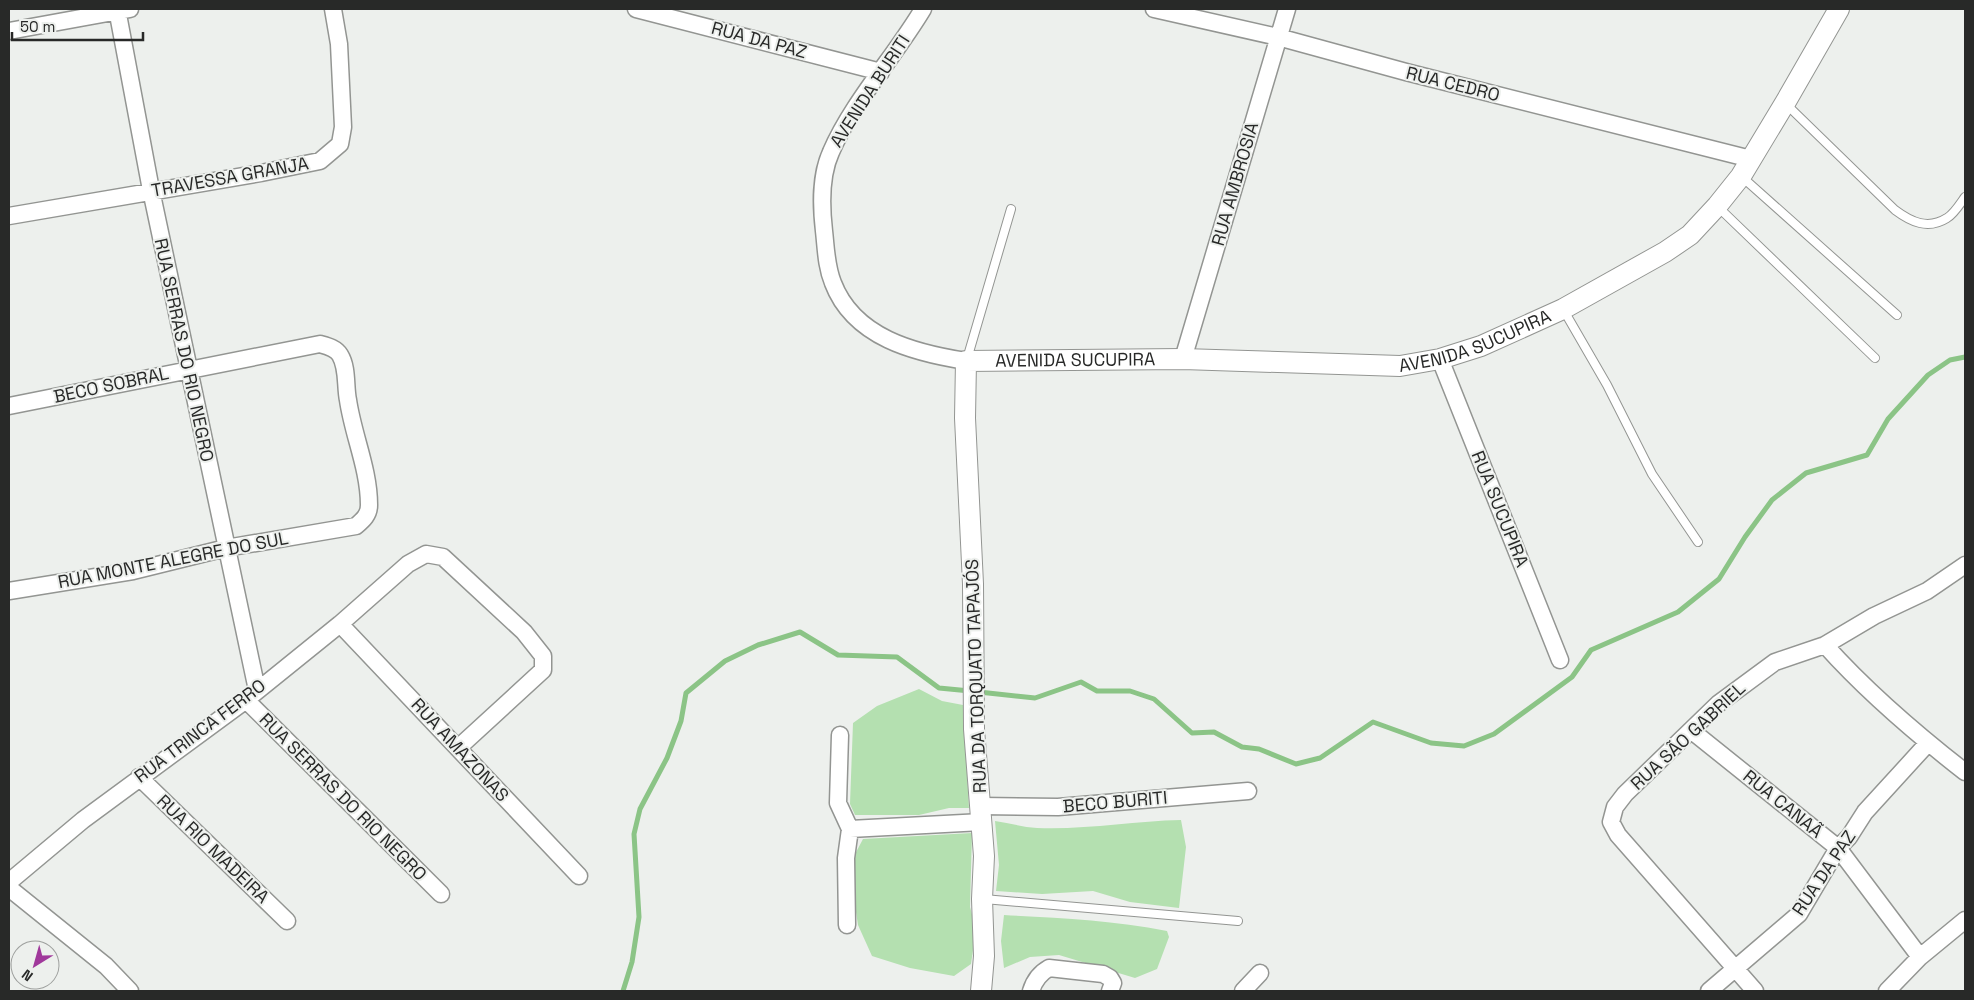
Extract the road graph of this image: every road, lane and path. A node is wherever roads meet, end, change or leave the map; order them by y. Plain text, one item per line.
1 (333, 9) edge
2 (636, 9) edge
3 (923, 9) edge
4 (1154, 9) edge
5 (1287, 9) edge
6 (1839, 9) edge
7 (121, 10) edge
8 (9, 31) edge
9 (1278, 37) junction
10 (881, 72) junction
11 (1785, 103) junction
12 (1751, 158) junction
13 (1741, 176) junction
14 (151, 190) junction
15 (1965, 197) edge
16 (1717, 206) junction
17 (1012, 209) dead end
18 (9, 216) edge
19 (1562, 309) junction
20 (1897, 315) dead end
21 (1184, 358) junction
22 (1875, 358) dead end
23 (1440, 359) junction
24 (966, 361) junction
25 (188, 369) junction
26 (348, 401) joint
27 (9, 406) edge
28 (1698, 542) dead end
29 (226, 548) junction
30 (1965, 566) edge
31 (9, 591) edge
32 (340, 624) junction
33 (1825, 645) junction
34 (1560, 660) dead end
35 (251, 695) junction
36 (1692, 730) junction
37 (840, 735) dead end
38 (1928, 742) junction
39 (458, 748) junction
40 (1965, 772) edge
41 (139, 777) junction
42 (1248, 791) dead end
43 (981, 814) junction
44 (850, 829) junction
45 (1838, 848) junction
46 (579, 876) dead end
47 (9, 882) edge
48 (9, 888) edge
49 (441, 894) dead end
50 (982, 899) junction
51 (1965, 920) edge
52 (288, 921) dead end
53 (1238, 921) dead end
54 (847, 925) dead end
55 (1920, 957) junction
56 (1735, 969) junction
57 (1260, 973) dead end
58 (1111, 990) edge
59 (130, 991) edge
60 (981, 991) edge
61 (1031, 991) edge
62 (1243, 991) edge
63 (1710, 991) edge
64 (1755, 991) edge
65 (1887, 991) edge

1 - 14 street, TRAVESSA GRANJA
2 - 10 street, RUA DA PAZ
3 - 10 street, AVENIDA BURITI
4 - 9 street, RUA CEDRO
5 - 9 street, RUA AMBROSIA
6 - 11 street, AVENIDA SUCUPIRA
7 - 8 street
7 - 14 street, RUA SERRAS DO RIO NEGRO
9 - 12 street, RUA CEDRO
9 - 21 street, RUA AMBROSIA
10 - 24 street, AVENIDA BURITI
11 - 12 street, AVENIDA SUCUPIRA
11 - 15 lane
12 - 13 street, AVENIDA SUCUPIRA
13 - 16 street, AVENIDA SUCUPIRA
13 - 20 lane
14 - 18 street, TRAVESSA GRANJA
14 - 25 street, RUA SERRAS DO RIO NEGRO
16 - 19 street, AVENIDA SUCUPIRA
16 - 22 lane
17 - 24 lane
19 - 23 street, AVENIDA SUCUPIRA
19 - 28 lane
21 - 23 street, AVENIDA SUCUPIRA
21 - 24 street, AVENIDA SUCUPIRA
23 - 34 street, RUA SUCUPIRA
24 - 43 street, RUA DA TORQUATO TAPAJÓS
25 - 26 street, BECO SOBRAL
25 - 27 street, BECO SOBRAL
25 - 29 street, RUA SERRAS DO RIO NEGRO
26 - 29 street, RUA MONTE ALEGRE DO SUL
29 - 31 street, RUA MONTE ALEGRE DO SUL
29 - 35 street, RUA SERRAS DO RIO NEGRO
30 - 33 street, RUA SÃO GABRIEL
32 - 35 street, RUA TRINCA FERRO
32 - 39 street, RUA AMAZONAS
32 - 39 street, RUA TRINCA FERRO
33 - 36 street, RUA SÃO GABRIEL
33 - 38 street
35 - 41 street, RUA TRINCA FERRO
35 - 49 street, RUA SERRAS DO RIO NEGRO
36 - 45 street, RUA CANAÃ
36 - 56 street, RUA SÃO GABRIEL
37 - 44 street
38 - 40 street
38 - 45 street, RUA DA PAZ
39 - 46 street, RUA AMAZONAS
41 - 47 street, RUA TRINCA FERRO
41 - 52 street, RUA RIO MADEIRA
42 - 43 street, BECO BURITI
43 - 44 street, BECO BURITI
43 - 50 street, RUA DA TORQUATO TAPAJÓS
44 - 54 street
45 - 55 street, RUA CANAÃ
45 - 56 street, RUA DA PAZ
48 - 59 street
50 - 53 lane
50 - 60 street, RUA DA TORQUATO TAPAJÓS
51 - 55 street
55 - 65 street
56 - 63 street, RUA DA PAZ
56 - 64 street
57 - 62 street
58 - 61 street

